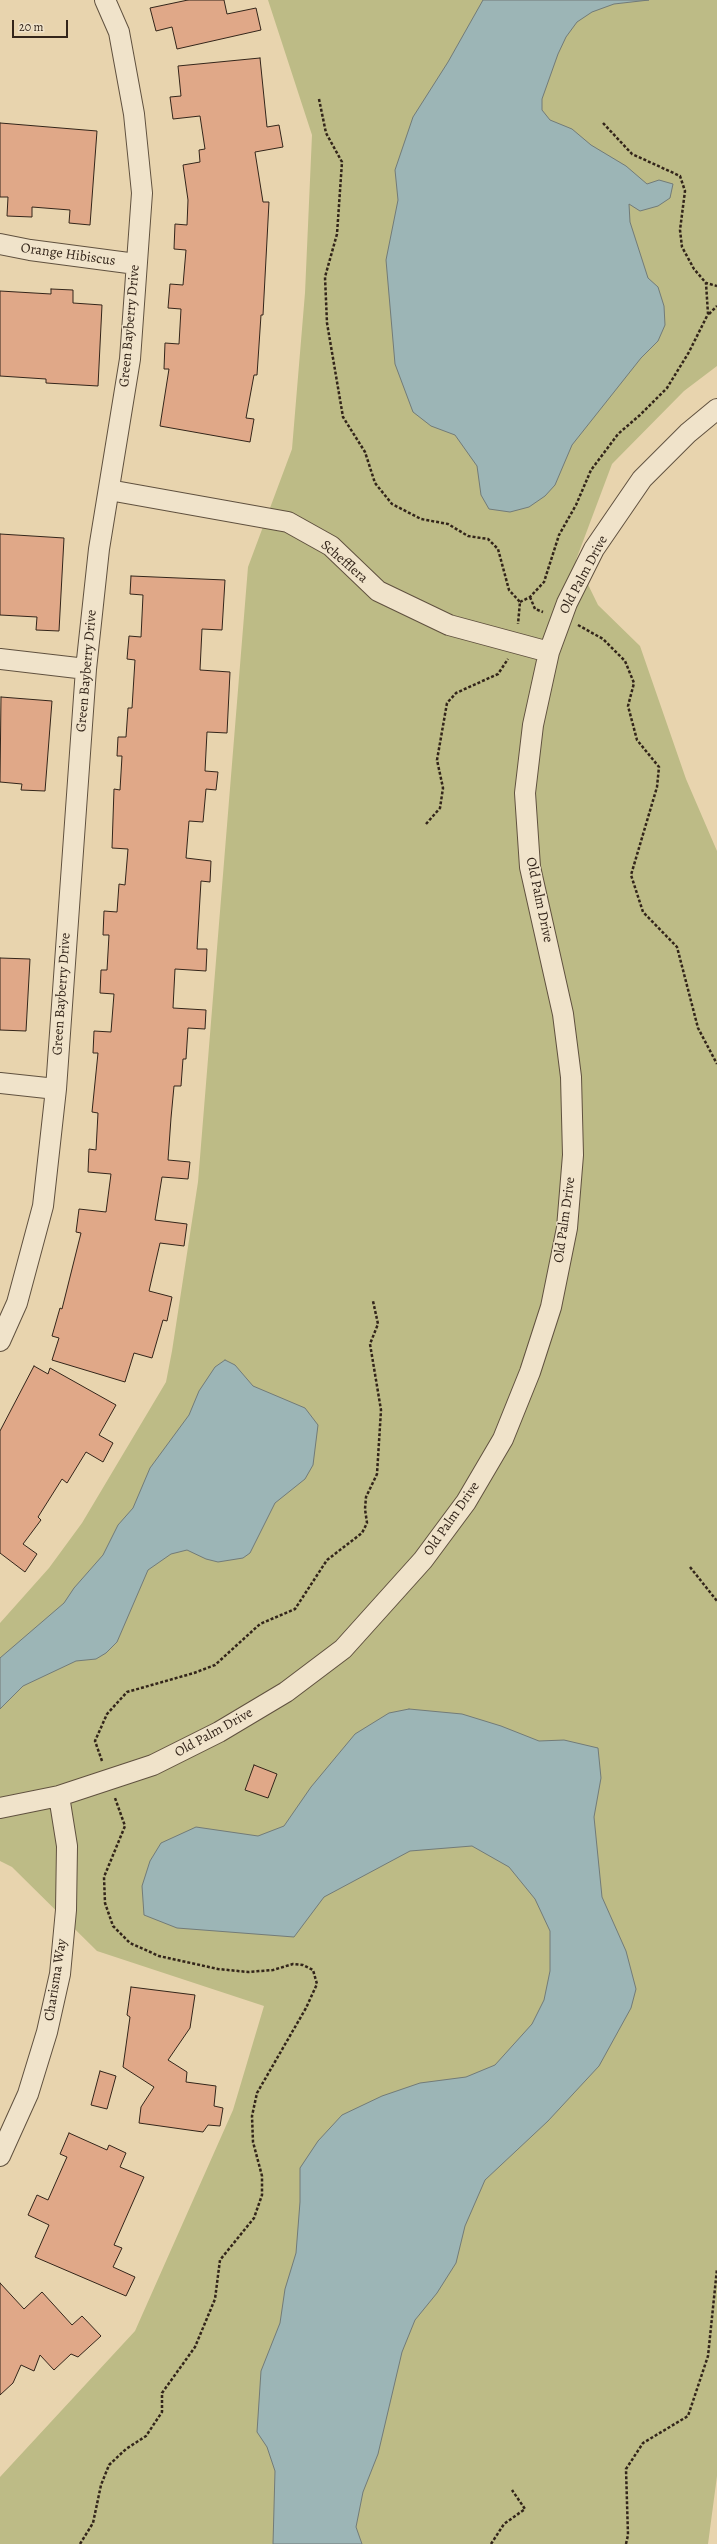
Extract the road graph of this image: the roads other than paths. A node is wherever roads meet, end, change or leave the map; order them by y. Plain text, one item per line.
1 (105, 0) edge
2 (0, 244) edge
3 (136, 264) junction
4 (717, 408) edge
5 (109, 490) junction
6 (549, 652) junction
7 (0, 659) edge
8 (86, 669) junction
9 (0, 1083) edge
10 (56, 1089) junction
11 (0, 1341) edge
12 (59, 1796) junction
13 (0, 1808) edge
14 (0, 2156) edge

1 - 3 street, Green Bayberry Drive
2 - 3 street, Orange Hibiscus
3 - 5 street, Green Bayberry Drive
4 - 6 street, Old Palm Drive
5 - 6 street, Schefflera
5 - 8 street, Green Bayberry Drive
6 - 12 street, Old Palm Drive
7 - 8 street
8 - 10 street, Green Bayberry Drive
9 - 10 street
10 - 11 street, Green Bayberry Drive
12 - 13 street, Old Palm Drive
12 - 14 street, Charisma Way

